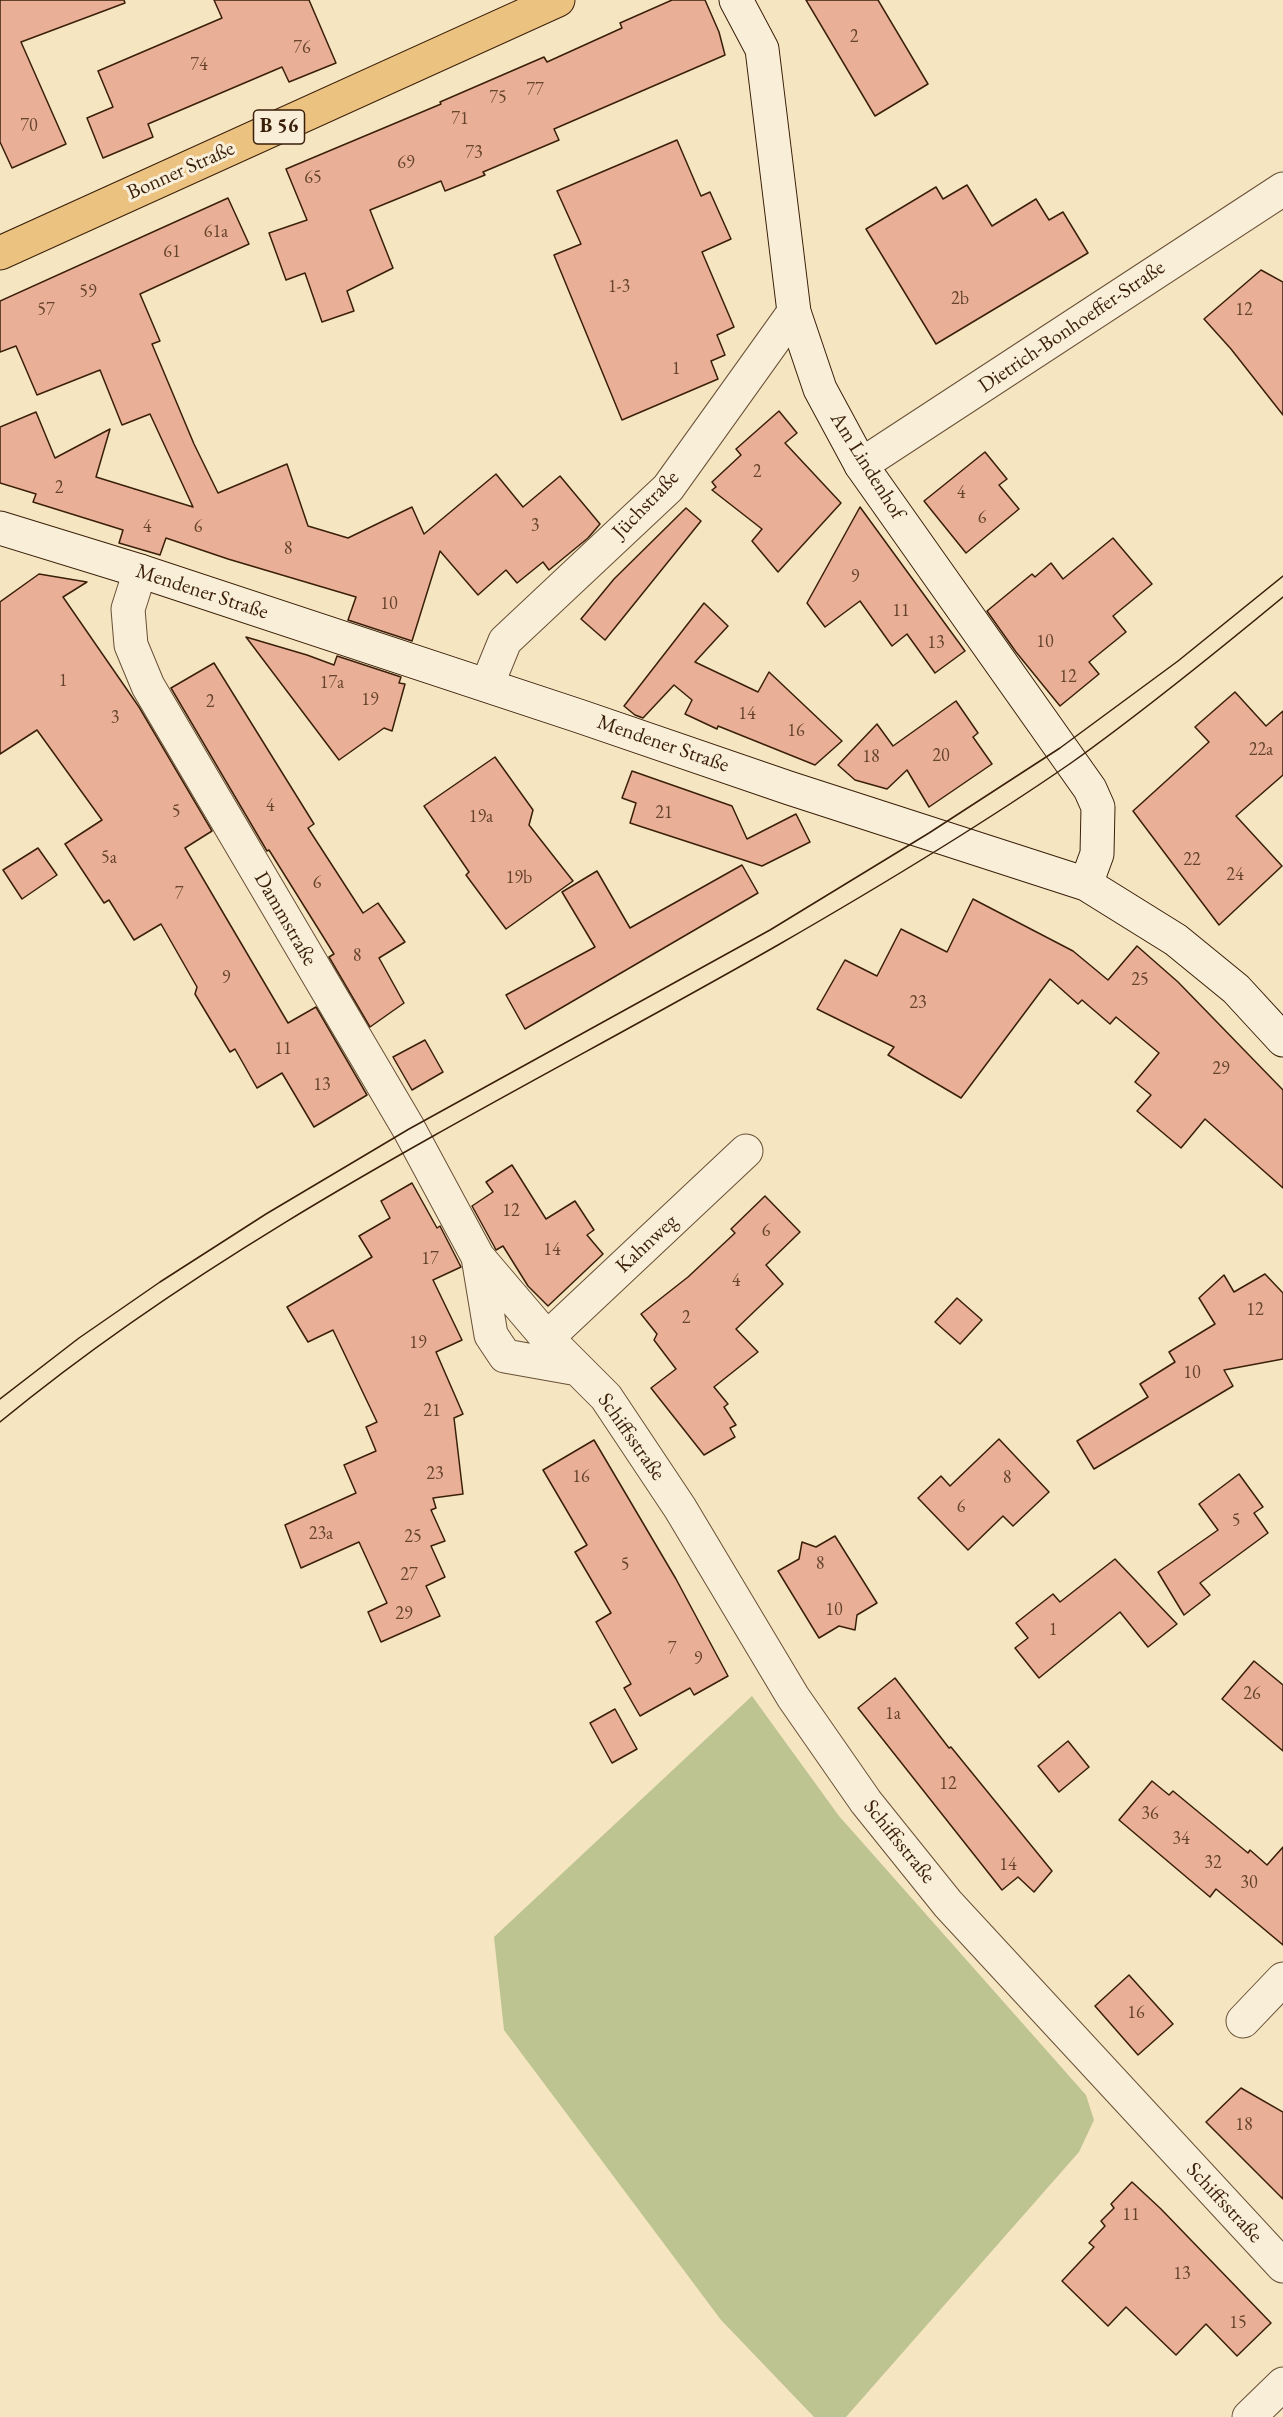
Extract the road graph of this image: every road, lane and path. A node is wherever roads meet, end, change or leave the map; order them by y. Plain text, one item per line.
1 (558, 0) edge
2 (736, 0) edge
3 (1283, 189) edge
4 (0, 253) edge
5 (794, 312) junction
6 (861, 465) junction
7 (0, 528) edge
8 (140, 571) junction
9 (487, 686) junction
10 (1086, 884) junction
11 (1283, 1040) edge
12 (746, 1151) dead end
13 (478, 1257) junction
14 (547, 1338) junction
15 (578, 1369) junction
16 (1283, 1979) edge
17 (1243, 2021) dead end
18 (1283, 2266) edge
19 (1283, 2384) edge
20 (1249, 2417) edge

1 - 4 main road, Bonner Straße / B 56
2 - 5 street, Am Lindenhof
3 - 6 street, Dietrich-Bonhoeffer-Straße
5 - 6 street, Am Lindenhof
5 - 9 street, Jüchstraße
6 - 10 street, Am Lindenhof
7 - 8 street, Mendener Straße
8 - 9 street, Mendener Straße
8 - 13 street, Dammstraße
9 - 10 street, Mendener Straße
10 - 11 street, Mendener Straße
12 - 14 street, Kahnweg
13 - 14 street, Dammstraße
13 - 15 street, Dammstraße
14 - 15 street, Schiffsstraße
15 - 18 street, Schiffsstraße
16 - 17 street
19 - 20 street

